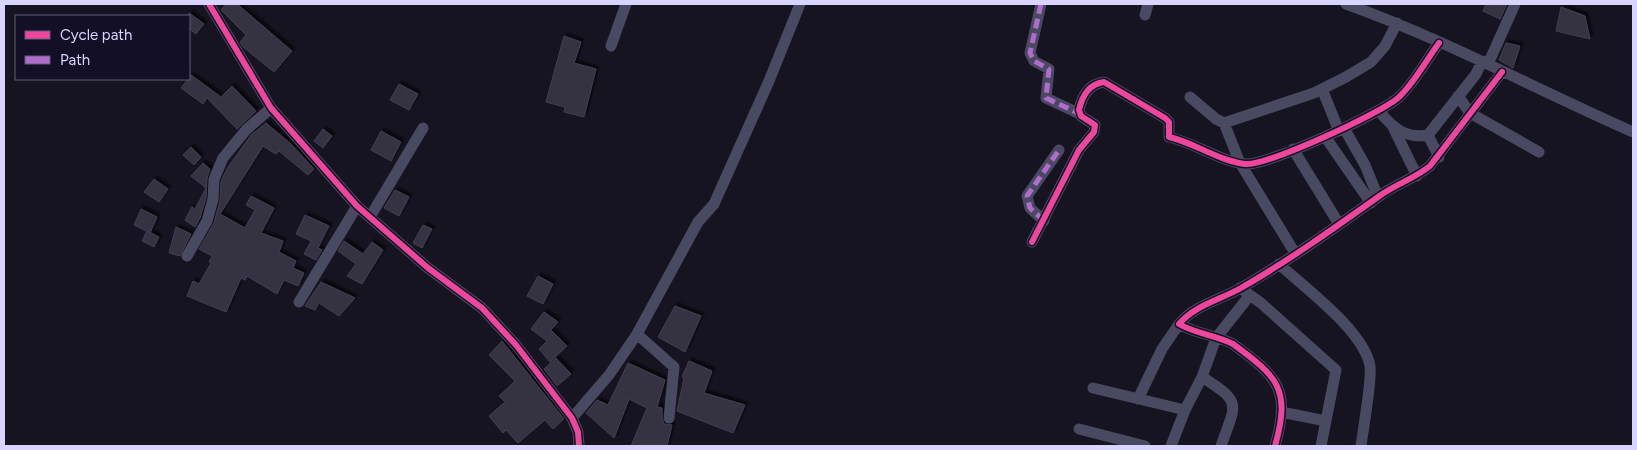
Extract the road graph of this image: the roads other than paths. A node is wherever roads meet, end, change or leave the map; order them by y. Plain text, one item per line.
1 (209, 4) edge
2 (626, 4) edge
3 (800, 4) edge
4 (1041, 4) edge
5 (1346, 4) edge
6 (1515, 4) edge
7 (1397, 23) junction
8 (1439, 43) junction
9 (611, 46) dead end
10 (1485, 63) junction
11 (1502, 72) junction
12 (1322, 89) junction
13 (1190, 96) dead end
14 (1458, 96) junction
15 (272, 108) junction
16 (1379, 111) junction
17 (1470, 113) junction
18 (1080, 114) junction
19 (1224, 123) junction
20 (1393, 127) junction
21 (423, 128) dead end
22 (1341, 129) junction
23 (1633, 132) edge
24 (1428, 135) junction
25 (1326, 138) junction
26 (1293, 149) junction
27 (1059, 150) dead end
28 (1539, 152) dead end
29 (1439, 157) junction
30 (1240, 163) junction
31 (1417, 176) junction
32 (1374, 200) junction
33 (357, 206) junction
34 (370, 217) junction
35 (1044, 221) junction
36 (1339, 224) junction
37 (1032, 242) dead end
38 (1296, 254) junction
39 (187, 256) dead end
40 (1279, 264) junction
41 (1240, 288) junction
42 (1250, 295) junction
43 (300, 302) dead end
44 (1179, 324) junction
45 (637, 334) junction
46 (1216, 338) junction
47 (1202, 377) junction
48 (1093, 388) dead end
49 (1138, 399) junction
50 (1185, 410) junction
51 (1281, 412) junction
52 (572, 418) junction
53 (669, 418) dead end
54 (1326, 421) junction
55 (1079, 429) dead end
56 (579, 446) edge
57 (1145, 446) edge
58 (1171, 446) edge
59 (1221, 446) edge
60 (1275, 446) edge
61 (1320, 446) edge
62 (1360, 446) edge

1 - 15 street
2 - 9 street
3 - 45 street
4 - 18 street
5 - 7 street
6 - 10 street
7 - 8 street
7 - 12 street
8 - 10 street
8 - 16 street
10 - 11 street
10 - 14 street
11 - 17 street
11 - 23 street
12 - 19 street
12 - 22 street
13 - 19 street
14 - 17 street
14 - 24 street
15 - 33 street
15 - 39 street
16 - 20 street
16 - 22 street
17 - 28 street
17 - 29 street
18 - 30 street
18 - 35 street
19 - 30 street
20 - 24 street
20 - 31 street
21 - 34 street
22 - 25 street
22 - 32 street
24 - 29 street
25 - 26 street
25 - 32 street
26 - 30 street
26 - 36 street
27 - 35 street
29 - 31 street
30 - 38 street
31 - 32 street
32 - 36 street
33 - 34 street
33 - 43 street
34 - 52 street
35 - 37 street
36 - 38 street
38 - 40 street
40 - 41 street
40 - 62 street
41 - 42 street
41 - 44 street
42 - 46 street
42 - 54 street
44 - 46 street
44 - 49 street
45 - 52 street
45 - 53 street
46 - 47 street
46 - 51 street
47 - 50 street
47 - 59 street
48 - 49 street
49 - 50 street
50 - 58 street
51 - 54 street
51 - 60 street
52 - 56 street
54 - 61 street
55 - 57 street

